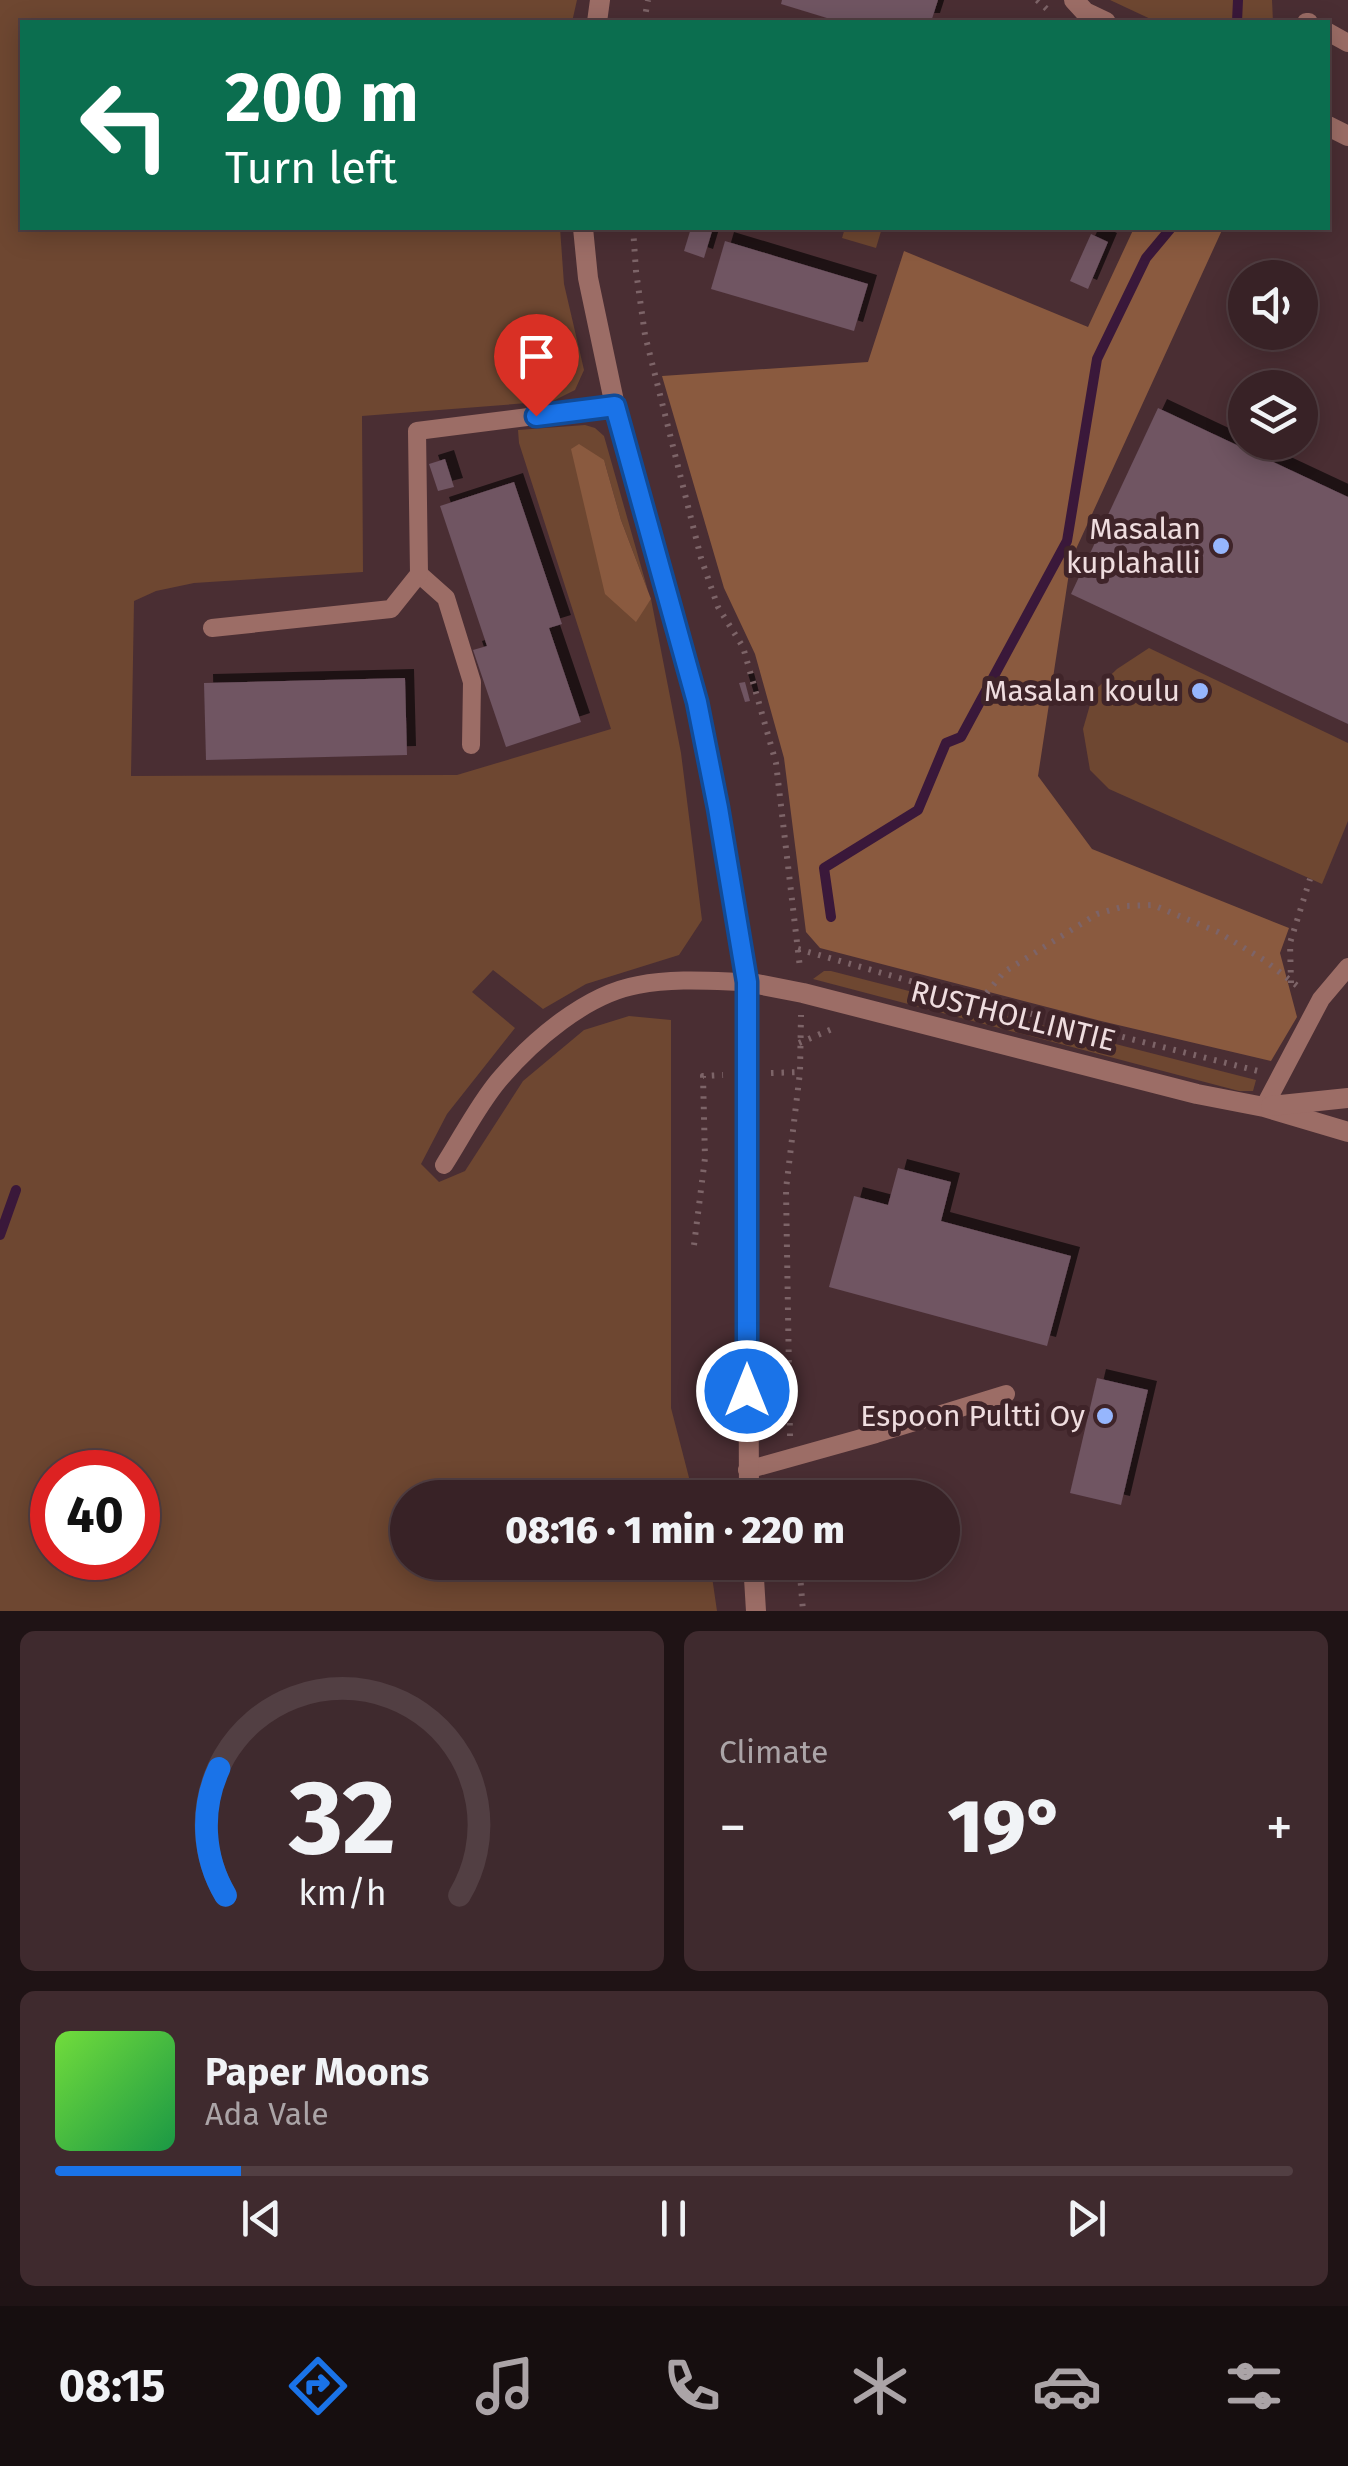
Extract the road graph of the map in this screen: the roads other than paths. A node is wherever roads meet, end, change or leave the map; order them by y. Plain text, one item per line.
1 (1074, 0) edge
2 (1102, 20) edge
3 (583, 230) edge
4 (615, 406) junction
5 (419, 574) junction
6 (212, 628) dead end
7 (471, 745) dead end
8 (1348, 968) edge
9 (747, 982) junction
10 (1348, 1098) edge
11 (1264, 1107) junction
12 (1348, 1132) edge
13 (444, 1164) dead end
14 (1006, 1394) dead end
15 (747, 1470) junction
16 (748, 1480) edge
17 (754, 1580) edge
18 (756, 1611) edge

1 - 2 street
3 - 4 street
4 - 5 lane
4 - 9 street
5 - 6 lane
5 - 7 lane
8 - 11 lane
9 - 11 street, RUSTHOLLINTIE
9 - 13 lane
9 - 15 street
10 - 11 street, RUSTHOLLINTIE
11 - 12 street, RUSTHOLLINTIE
14 - 15 lane
15 - 16 street
17 - 18 street

